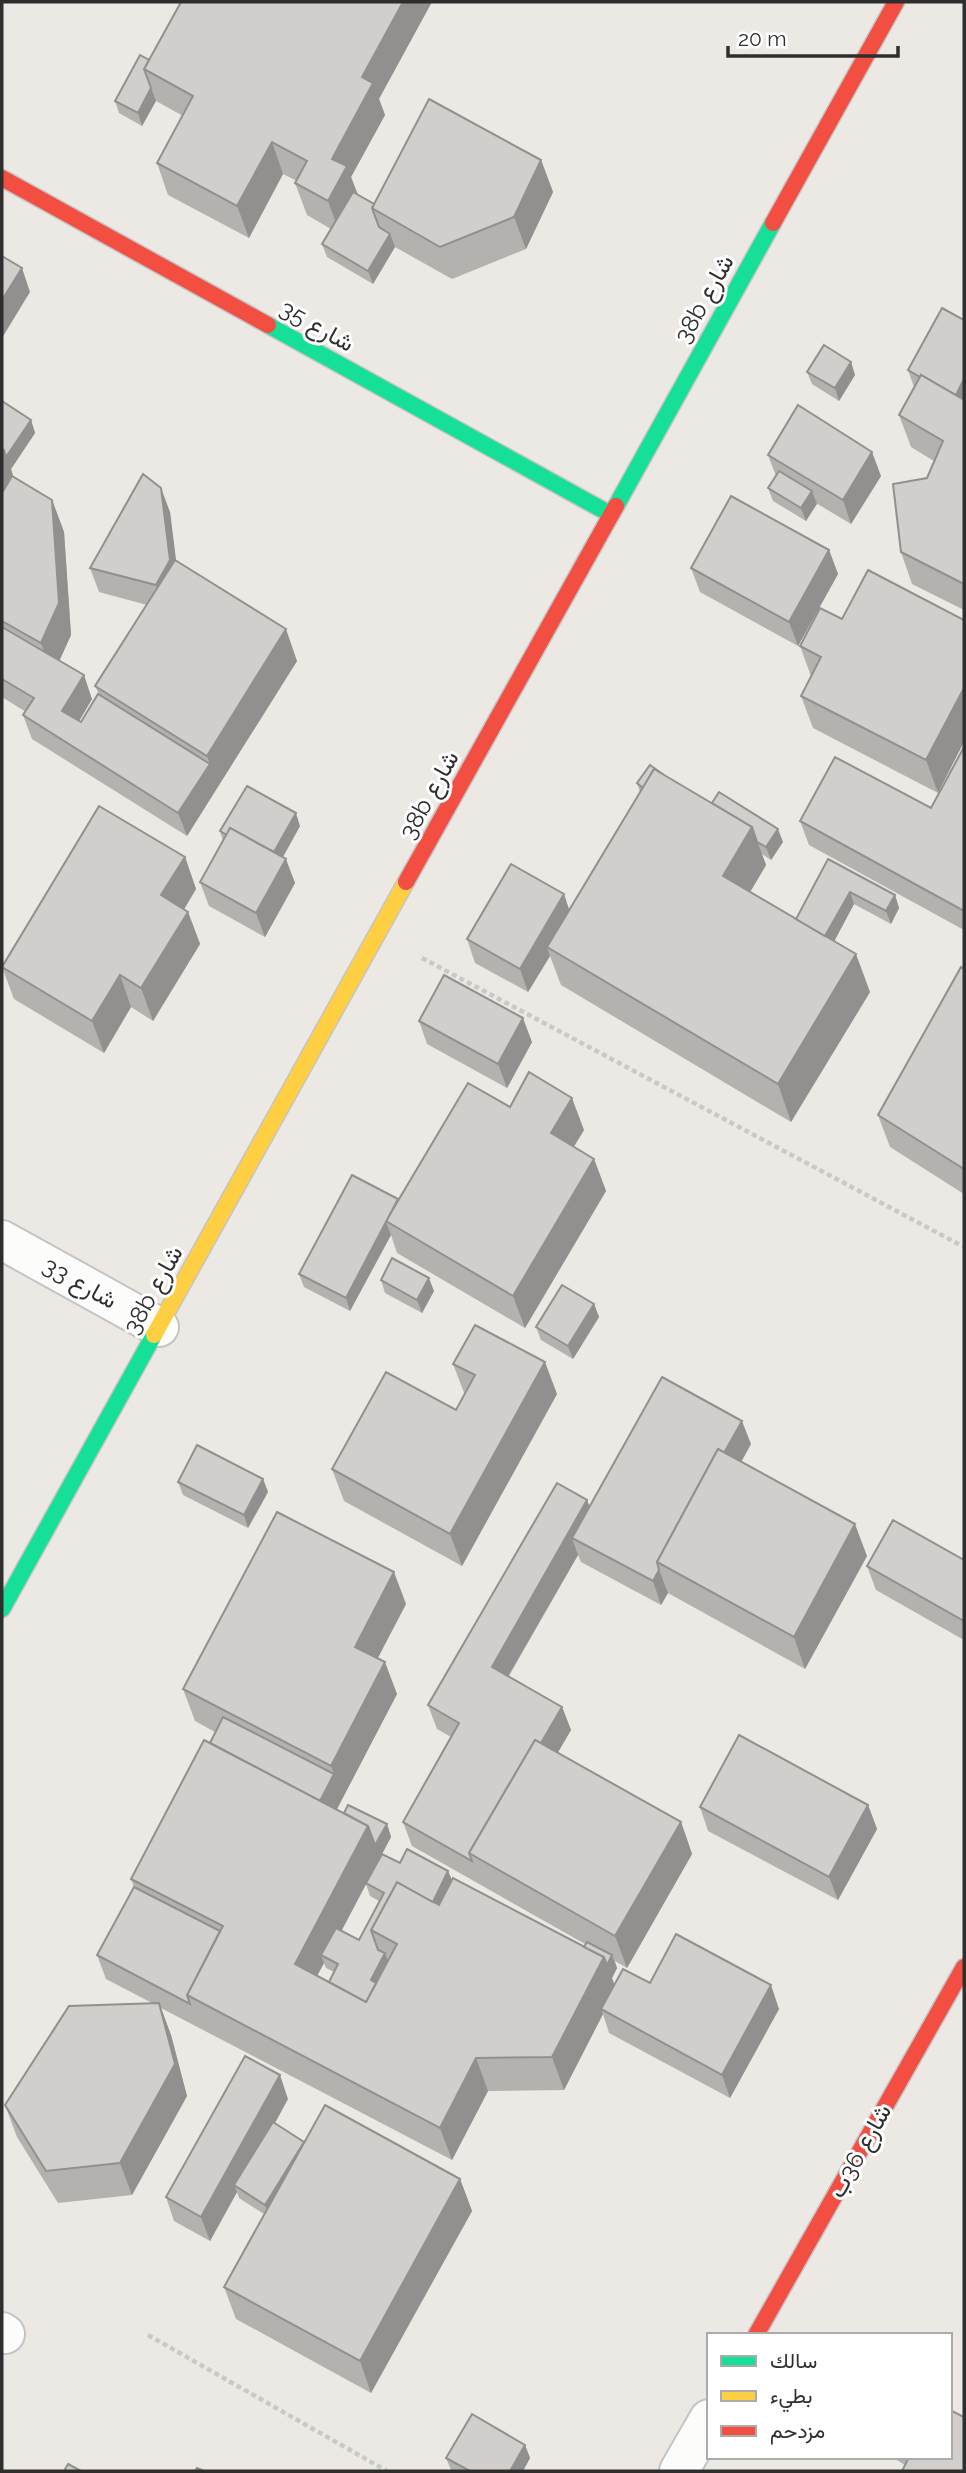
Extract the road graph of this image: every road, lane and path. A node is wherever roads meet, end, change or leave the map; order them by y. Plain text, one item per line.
1 (896, 2) edge
2 (2, 178) edge
3 (610, 514) junction
4 (378, 934) junction
5 (2, 1240) edge
6 (964, 1247) edge
7 (159, 1327) junction
8 (2, 1609) edge
9 (964, 1967) edge
10 (757, 2333) edge
11 (148, 2335) dead end
12 (707, 2422) edge
13 (387, 2471) edge
14 (679, 2471) edge

1 - 3 street, 38b شارع
2 - 3 street, شارع 35
3 - 4 street, 38b شارع
4 - 6 path
4 - 7 street, 38b شارع
5 - 7 street, شارع 33
7 - 8 street, 38b شارع
9 - 10 street, شارع 36ب
11 - 13 path
12 - 14 street

